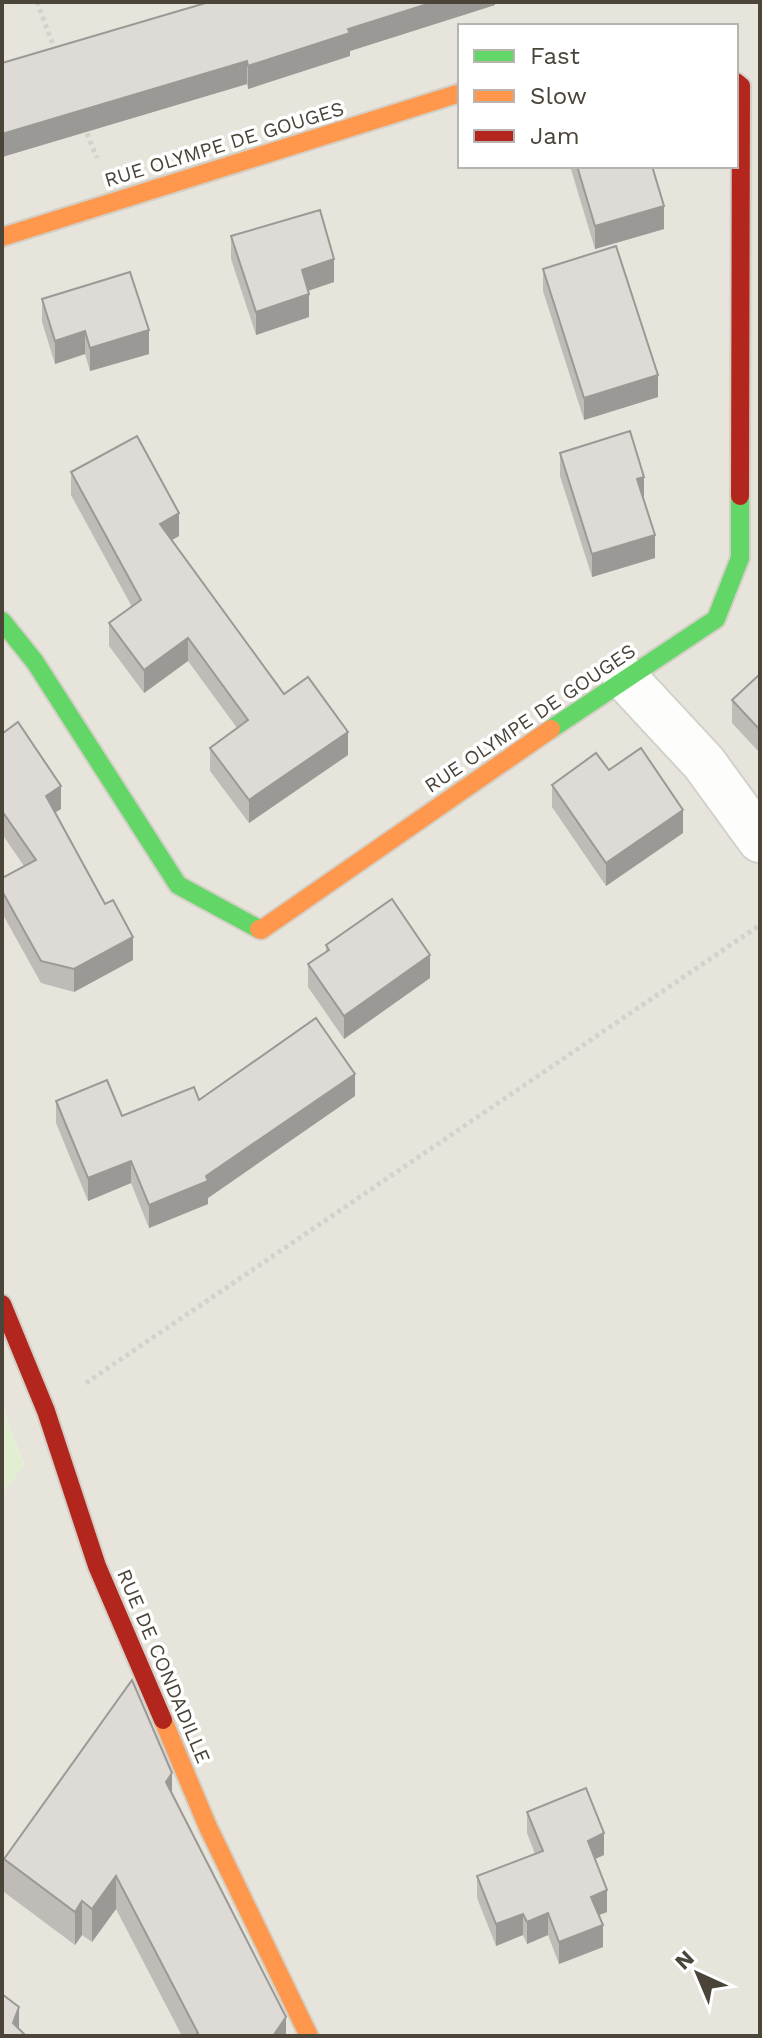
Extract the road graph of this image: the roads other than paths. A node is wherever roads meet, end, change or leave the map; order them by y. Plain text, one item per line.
1 (738, 84) edge
2 (458, 94) edge
3 (2, 237) edge
4 (2, 621) edge
5 (625, 678) junction
6 (760, 840) edge
7 (2, 1304) edge
8 (309, 2036) edge

1 - 5 street, RUE OLYMPE DE GOUGES
2 - 3 street, RUE OLYMPE DE GOUGES
4 - 5 street, RUE OLYMPE DE GOUGES
5 - 6 street
7 - 8 street, RUE DE CONDADILLE

